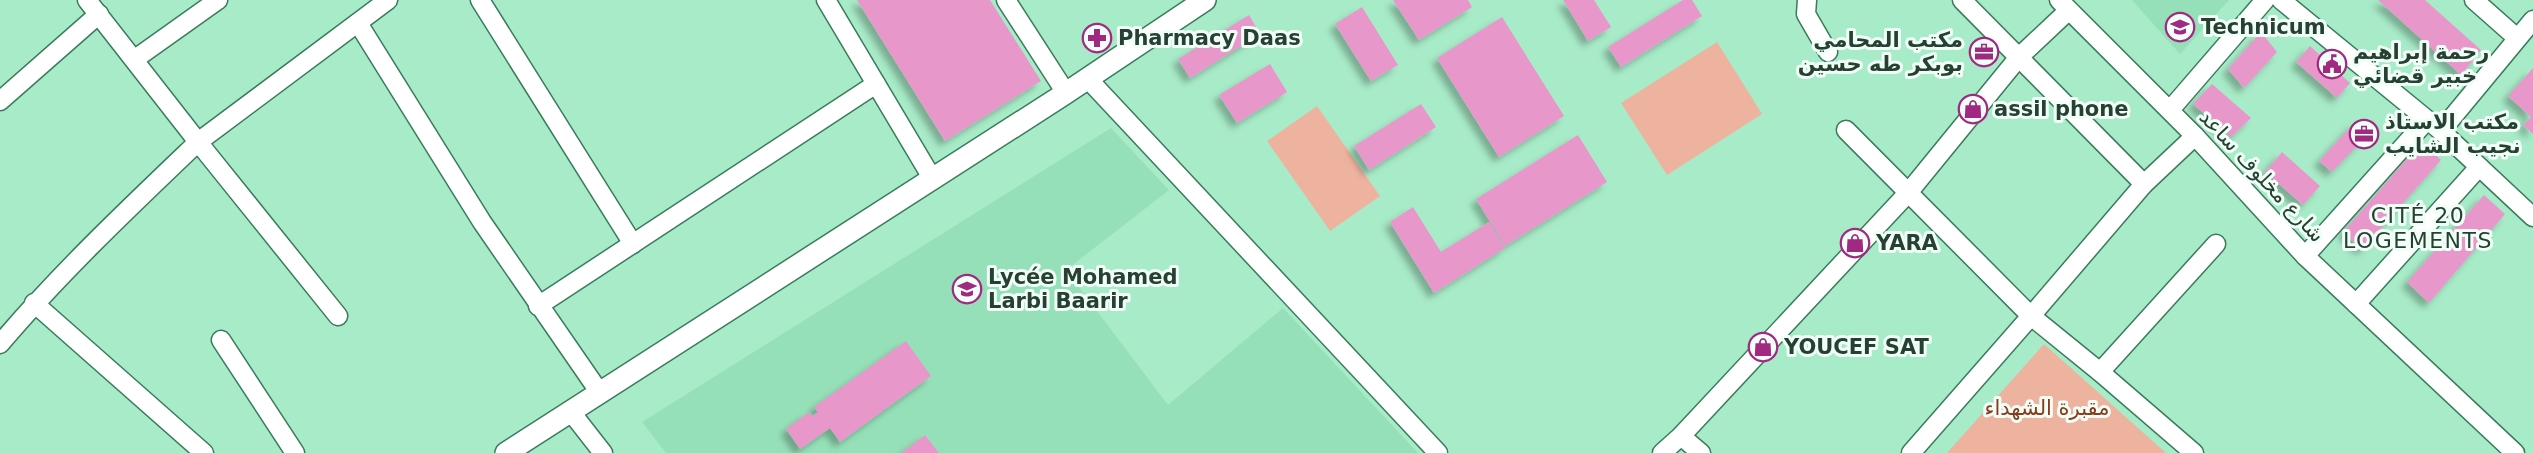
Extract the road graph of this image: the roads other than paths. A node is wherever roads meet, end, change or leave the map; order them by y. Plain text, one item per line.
1 (87, 0) edge
2 (218, 0) edge
3 (388, 0) edge
4 (480, 0) edge
5 (826, 0) edge
6 (1006, 0) edge
7 (1808, 0) edge
8 (1962, 0) edge
9 (2265, 0) edge
10 (2282, 0) edge
11 (2474, 0) edge
12 (1194, 3) edge
13 (2064, 5) edge
14 (99, 14) junction
15 (2533, 20) edge
16 (358, 23) junction
17 (2517, 38) junction
18 (1828, 52) dead end
19 (2019, 57) junction
20 (135, 59) junction
21 (1088, 78) junction
22 (876, 84) junction
23 (1066, 93) junction
24 (0, 101) edge
25 (2170, 110) junction
26 (2434, 125) junction
27 (1846, 130) dead end
28 (2195, 136) junction
29 (198, 142) junction
30 (2479, 166) junction
31 (932, 178) junction
32 (2144, 184) junction
33 (1908, 193) junction
34 (2533, 217) edge
35 (633, 244) junction
36 (2216, 244) dead end
37 (2305, 256) junction
38 (34, 303) junction
39 (2356, 304) junction
40 (538, 306) junction
41 (338, 316) dead end
42 (2031, 316) junction
43 (221, 340) dead end
44 (0, 344) edge
45 (2100, 372) junction
46 (600, 393) junction
47 (571, 412) junction
48 (1681, 436) junction
49 (204, 453) edge
50 (295, 453) edge
51 (506, 453) edge
52 (603, 453) edge
53 (1438, 453) edge
54 (1662, 453) edge
55 (1701, 453) edge
56 (1911, 453) edge
57 (2194, 453) edge
58 (2515, 453) edge

1 - 14 street
2 - 20 street
3 - 16 street
4 - 35 street
5 - 22 street
6 - 23 street
7 - 18 street
8 - 19 street
9 - 25 street
10 - 26 street
11 - 17 street
12 - 21 street
13 - 19 street
13 - 25 street, شارع مخلوف ساعد
14 - 20 street
14 - 24 street
15 - 17 street
16 - 29 street
16 - 40 street
17 - 26 street
19 - 32 street
19 - 33 street
20 - 29 street
21 - 23 street
21 - 53 street
22 - 31 street
22 - 35 street
23 - 31 street
25 - 28 street, شارع مخلوف ساعد
26 - 30 street
26 - 37 street
27 - 33 street
28 - 32 street
28 - 37 street, شارع مخلوف ساعد
29 - 38 street
29 - 41 street
30 - 34 street
30 - 39 street
31 - 46 street
32 - 42 street
33 - 42 street
33 - 48 street
35 - 40 street
36 - 45 street
37 - 39 street, شارع مخلوف ساعد
38 - 44 street
38 - 49 street
39 - 58 street, شارع مخلوف ساعد
40 - 46 street
42 - 45 street
42 - 56 street
43 - 50 street
45 - 57 street
46 - 47 street
47 - 51 street
47 - 52 street
48 - 54 street
48 - 55 street

